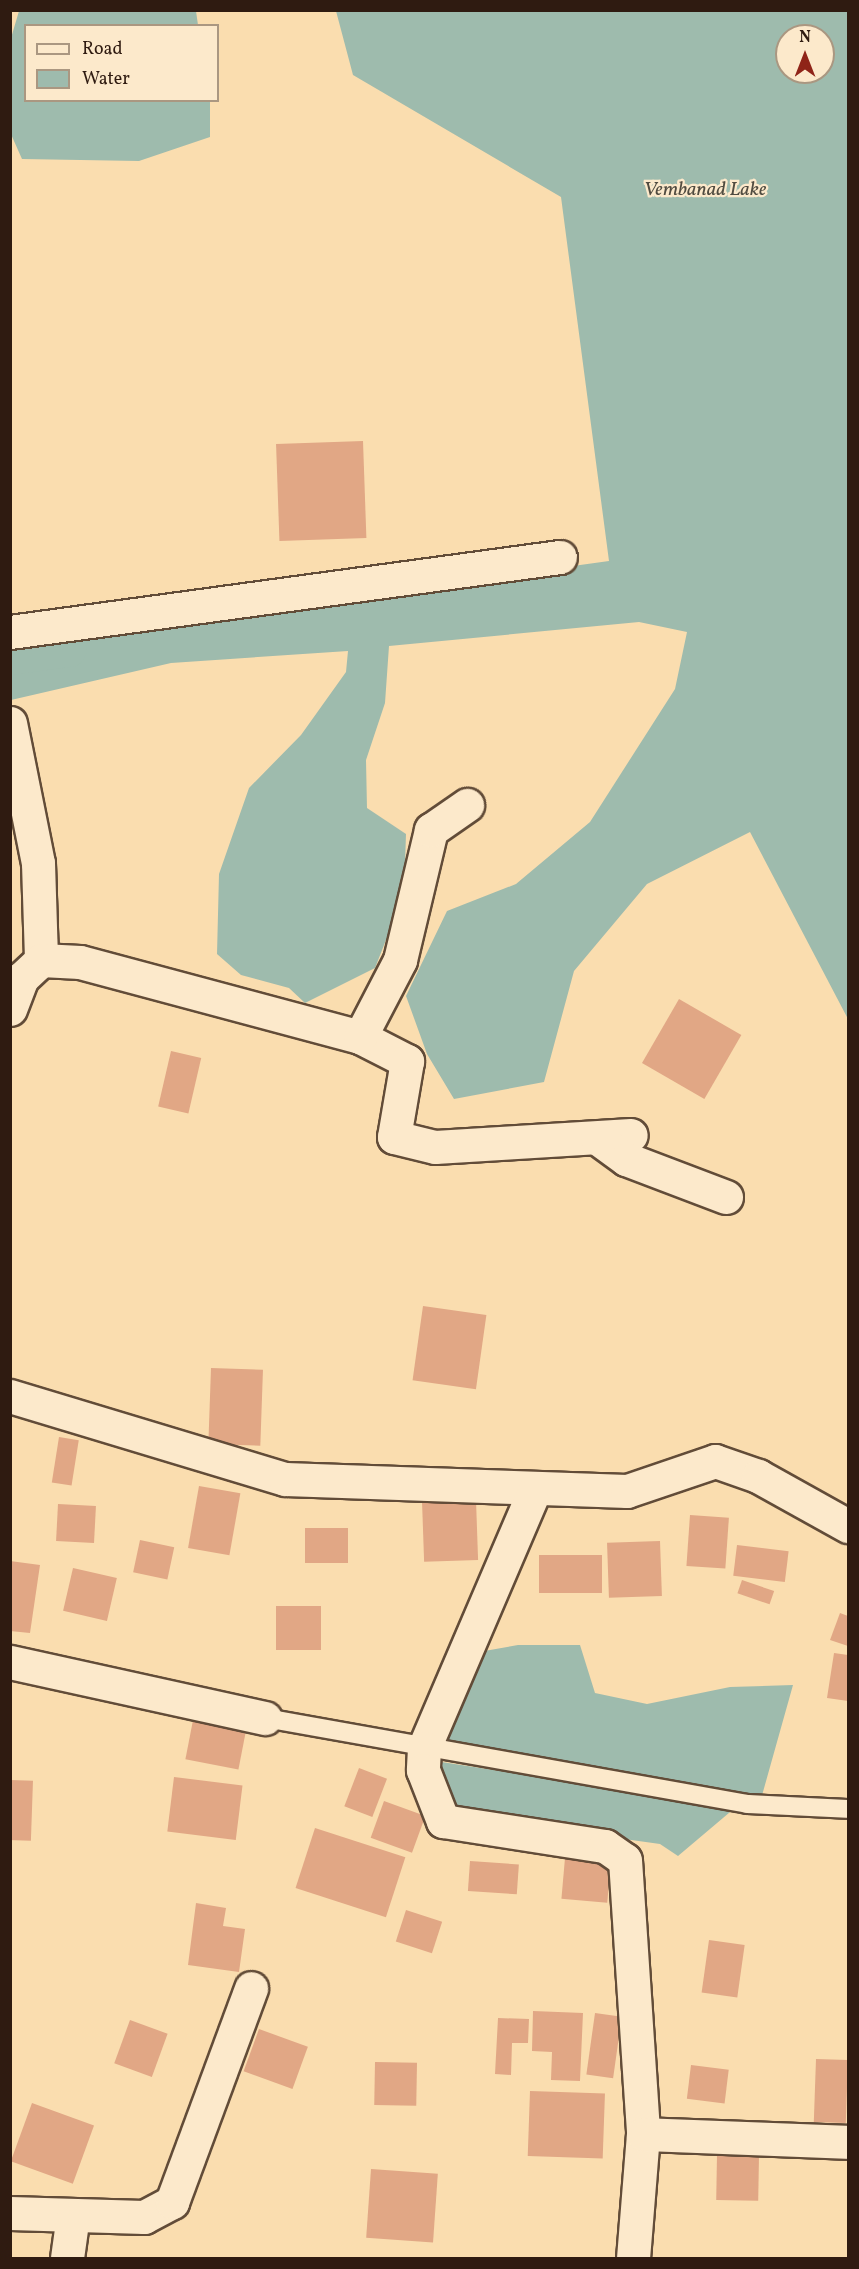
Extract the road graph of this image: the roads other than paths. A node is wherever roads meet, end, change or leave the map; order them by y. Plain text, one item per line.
1 (560, 556) dead end
2 (10, 632) edge
3 (10, 723) edge
4 (467, 805) dead end
5 (41, 960) junction
6 (10, 1009) edge
7 (360, 1037) junction
8 (631, 1135) dead end
9 (597, 1138) junction
10 (726, 1197) dead end
11 (10, 1396) edge
12 (534, 1489) junction
13 (849, 1526) edge
14 (10, 1662) edge
15 (265, 1718) joint
16 (424, 1748) junction
17 (849, 1809) edge
18 (251, 1988) dead end
19 (643, 2134) junction
20 (849, 2142) edge
21 (10, 2213) edge
22 (73, 2215) junction
23 (67, 2259) edge
24 (633, 2259) edge

1 - 2 street
3 - 5 street
4 - 7 street
5 - 6 street
5 - 7 street
7 - 9 street
8 - 9 street
9 - 10 street
11 - 12 street
12 - 13 street
12 - 16 street
14 - 15 street
15 - 16 lane
16 - 17 lane
16 - 19 street
18 - 22 street
19 - 20 street
19 - 24 street
21 - 22 street
22 - 23 street

